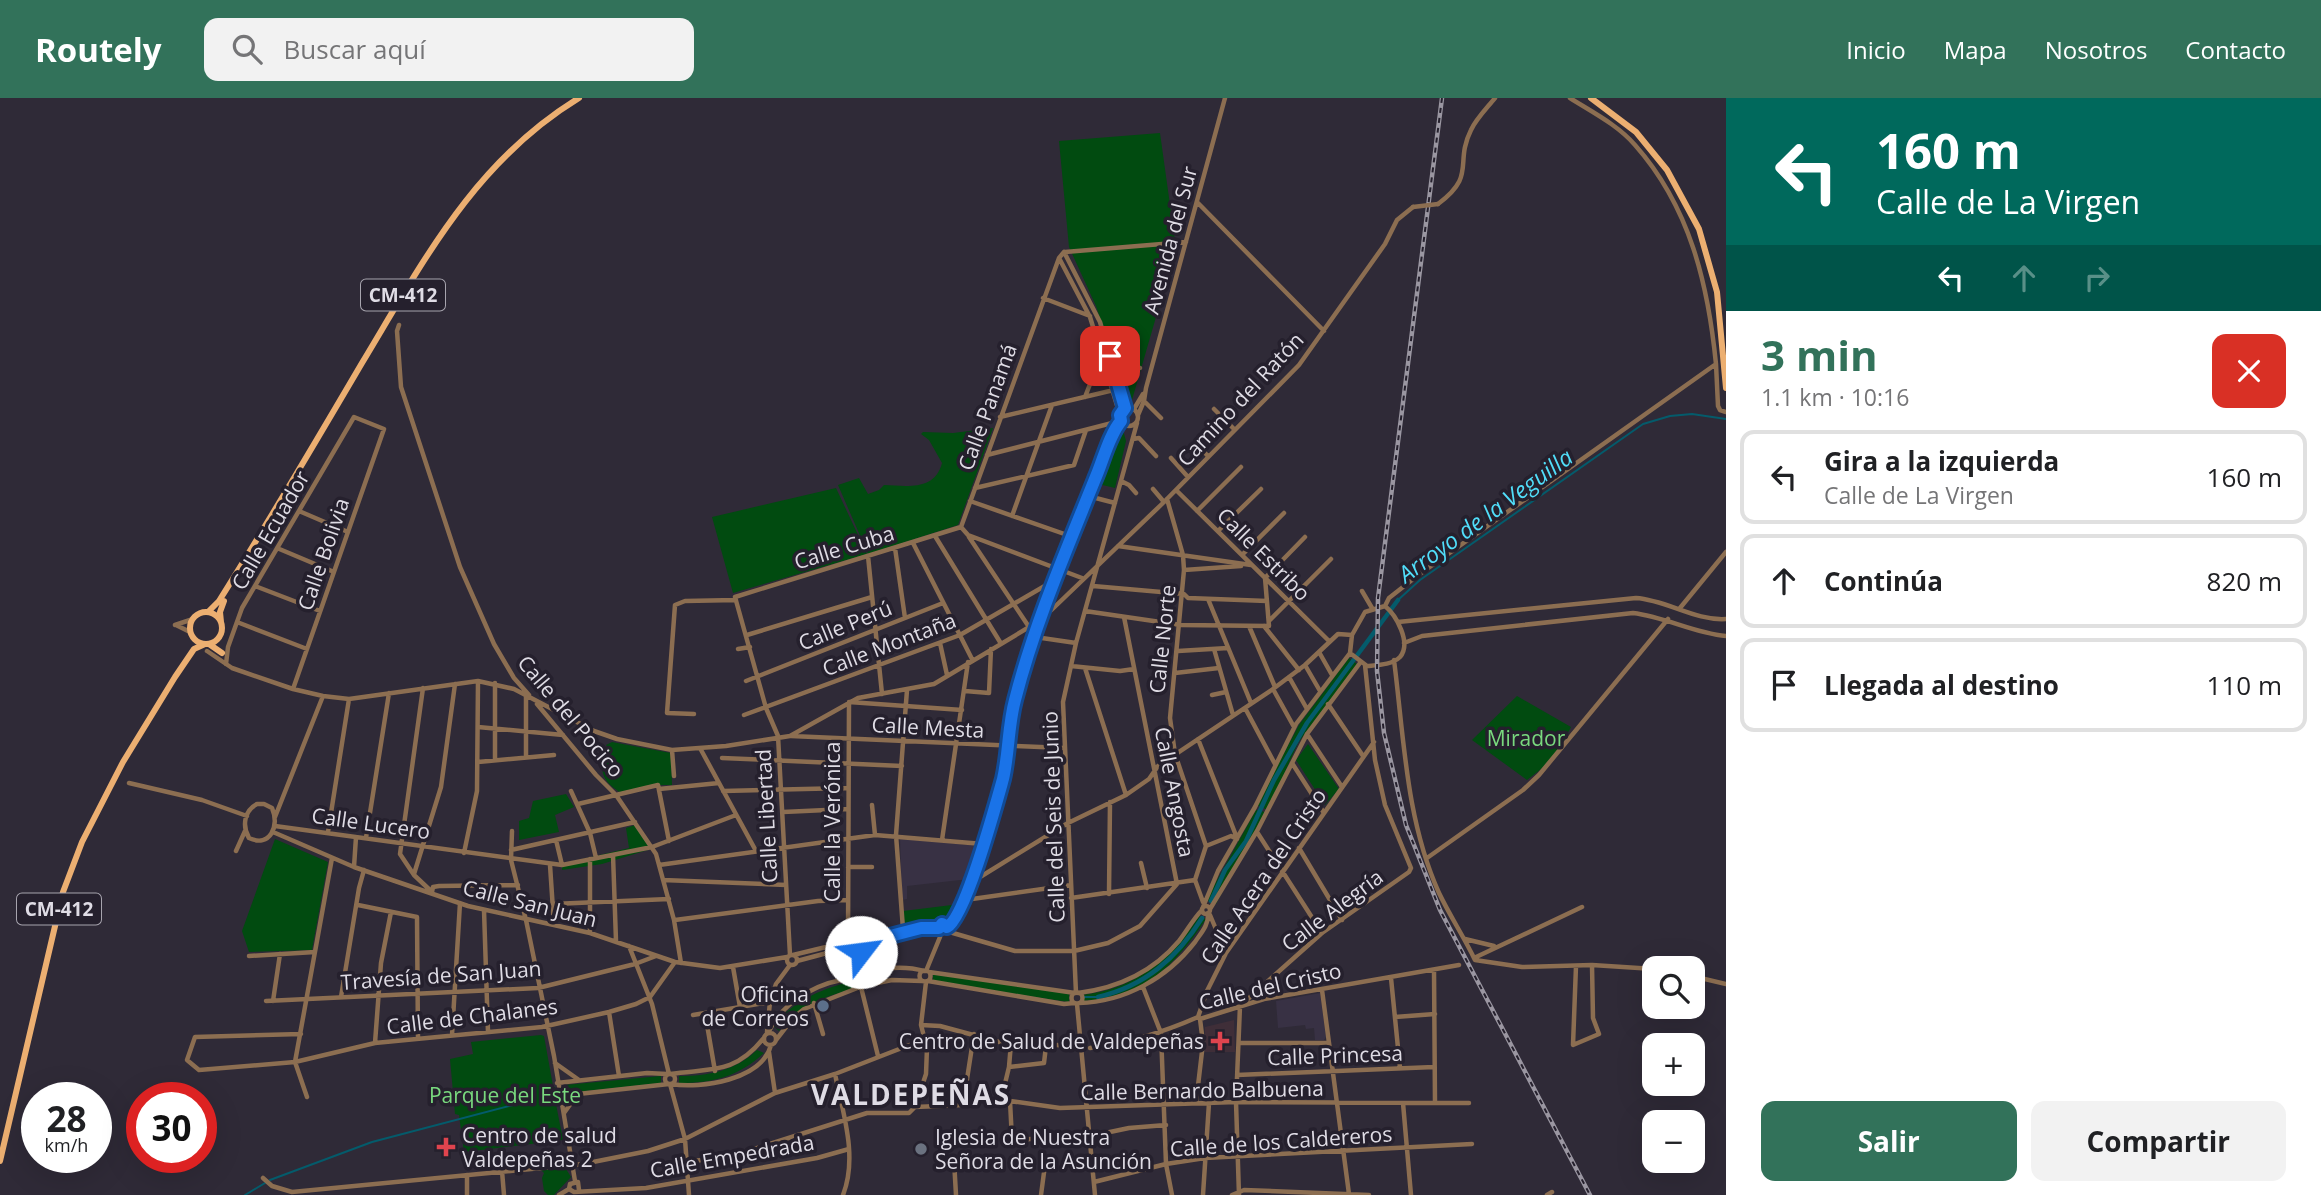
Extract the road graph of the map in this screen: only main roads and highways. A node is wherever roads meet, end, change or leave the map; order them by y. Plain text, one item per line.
1 (579, 98) edge
2 (1591, 98) edge
3 (1726, 388) edge
4 (266, 524) junction
5 (208, 612) junction
6 (221, 622) junction
7 (191, 634) junction
8 (217, 639) junction
9 (207, 646) junction
10 (175, 677) junction
11 (0, 1161) edge

1 - 4 main road, CM-412
2 - 3 main road
4 - 5 main road, CM-412
4 - 6 main road, CM-412
5 - 6 main road
5 - 7 main road, CM-412
6 - 8 main road, CM-412
7 - 9 main road
7 - 10 main road, CM-412
8 - 9 main road, CM-412
8 - 9 main road
9 - 10 main road, CM-412
10 - 11 main road, CM-412

